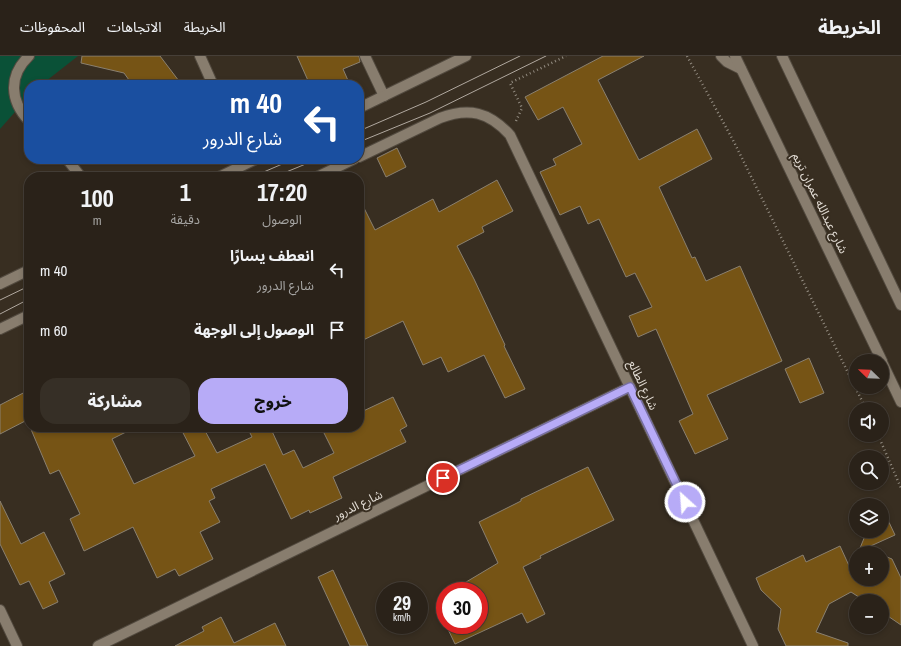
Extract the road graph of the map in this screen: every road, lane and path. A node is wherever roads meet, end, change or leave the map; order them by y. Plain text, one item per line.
1 (29, 56) edge
2 (200, 56) edge
3 (365, 56) edge
4 (466, 56) edge
5 (566, 56) edge
6 (687, 56) edge
7 (721, 56) edge
8 (735, 56) edge
9 (782, 56) edge
10 (741, 69) junction
11 (211, 80) edge
12 (384, 96) junction
13 (364, 106) edge
14 (24, 115) edge
15 (510, 135) junction
16 (364, 155) edge
17 (71, 164) edge
18 (243, 164) edge
19 (343, 164) edge
20 (77, 172) edge
21 (228, 172) edge
22 (327, 172) edge
23 (24, 272) edge
24 (0, 284) edge
25 (901, 305) edge
26 (24, 317) edge
27 (0, 329) edge
28 (878, 354) edge
29 (889, 377) edge
30 (630, 387) junction
31 (863, 402) edge
32 (901, 402) edge
33 (881, 442) edge
34 (901, 488) edge
35 (0, 610) edge
36 (17, 646) edge
37 (98, 646) edge
38 (753, 646) edge

1 - 14 street
2 - 11 street
3 - 12 street
4 - 12 street
5 - 15 path
6 - 31 path
7 - 10 street
8 - 10 street, شارع عبدالله عمران تريم
9 - 25 street
10 - 28 street, شارع عبدالله عمران تريم
12 - 13 street
15 - 16 street
15 - 30 street, شارع الطالع
17 - 20 street
18 - 21 street
19 - 22 street
23 - 24 street
26 - 27 street
29 - 32 street, شارع عبدالله عمران تريم
30 - 37 street, شارع الدرور
30 - 38 street, شارع الطالع
33 - 34 path
35 - 36 street

